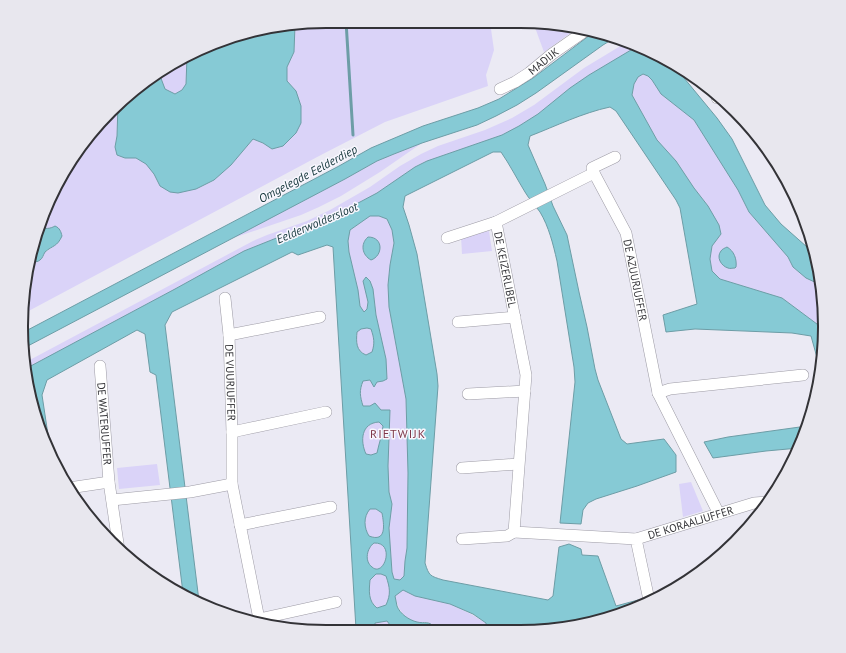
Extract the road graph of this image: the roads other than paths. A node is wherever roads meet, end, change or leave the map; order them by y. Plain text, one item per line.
1 (580, 34) edge
2 (500, 89) dead end
3 (615, 157) dead end
4 (594, 173) junction
5 (496, 222) junction
6 (447, 238) dead end
7 (226, 298) dead end
8 (320, 317) dead end
9 (515, 317) junction
10 (458, 322) dead end
11 (229, 335) junction
12 (100, 366) dead end
13 (803, 375) dead end
14 (525, 391) junction
15 (658, 392) junction
16 (468, 394) dead end
17 (326, 412) dead end
18 (232, 432) junction
19 (518, 464) junction
20 (462, 468) dead end
21 (109, 482) junction
22 (232, 484) junction
23 (75, 487) edge
24 (112, 500) junction
25 (760, 503) edge
26 (331, 507) dead end
27 (720, 514) junction
28 (240, 525) junction
29 (514, 532) junction
30 (462, 539) dead end
31 (636, 539) junction
32 (118, 540) edge
33 (648, 596) edge
34 (336, 602) dead end
35 (258, 617) edge
36 (268, 619) edge

1 - 2 street, MADIJK
3 - 4 street
4 - 5 street, DE KEIZERLIBEL
4 - 15 street, DE AZUURJUFFER
5 - 6 street, DE KEIZERLIBEL
5 - 9 street, DE KEIZERLIBEL
7 - 11 street, DE VUURJUFFER
8 - 11 street, DE VUURJUFFER
9 - 10 street, DE KEIZERLIBEL
9 - 14 street, DE KEIZERLIBEL
11 - 18 street, DE VUURJUFFER
12 - 21 street, DE WATERJUFFER
13 - 15 street
14 - 16 street
14 - 19 street, DE KEIZERLIBEL
15 - 27 street, DE AZUURJUFFER
17 - 18 street, DE VUURJUFFER
18 - 22 street, DE VUURJUFFER
19 - 20 street
19 - 29 street, DE KEIZERLIBEL
21 - 23 street
21 - 24 street, DE WATERJUFFER
22 - 24 street
22 - 28 street, DE VUURJUFFER
24 - 32 street, DE WATERJUFFER
25 - 27 street, DE KORAALJUFFER
26 - 28 street
27 - 31 street, DE KORAALJUFFER
28 - 35 street, DE VUURJUFFER
29 - 30 street
29 - 31 street, DE KORAALJUFFER
31 - 33 street, DE KORAALJUFFER
34 - 36 street, DE VUURJUFFER

